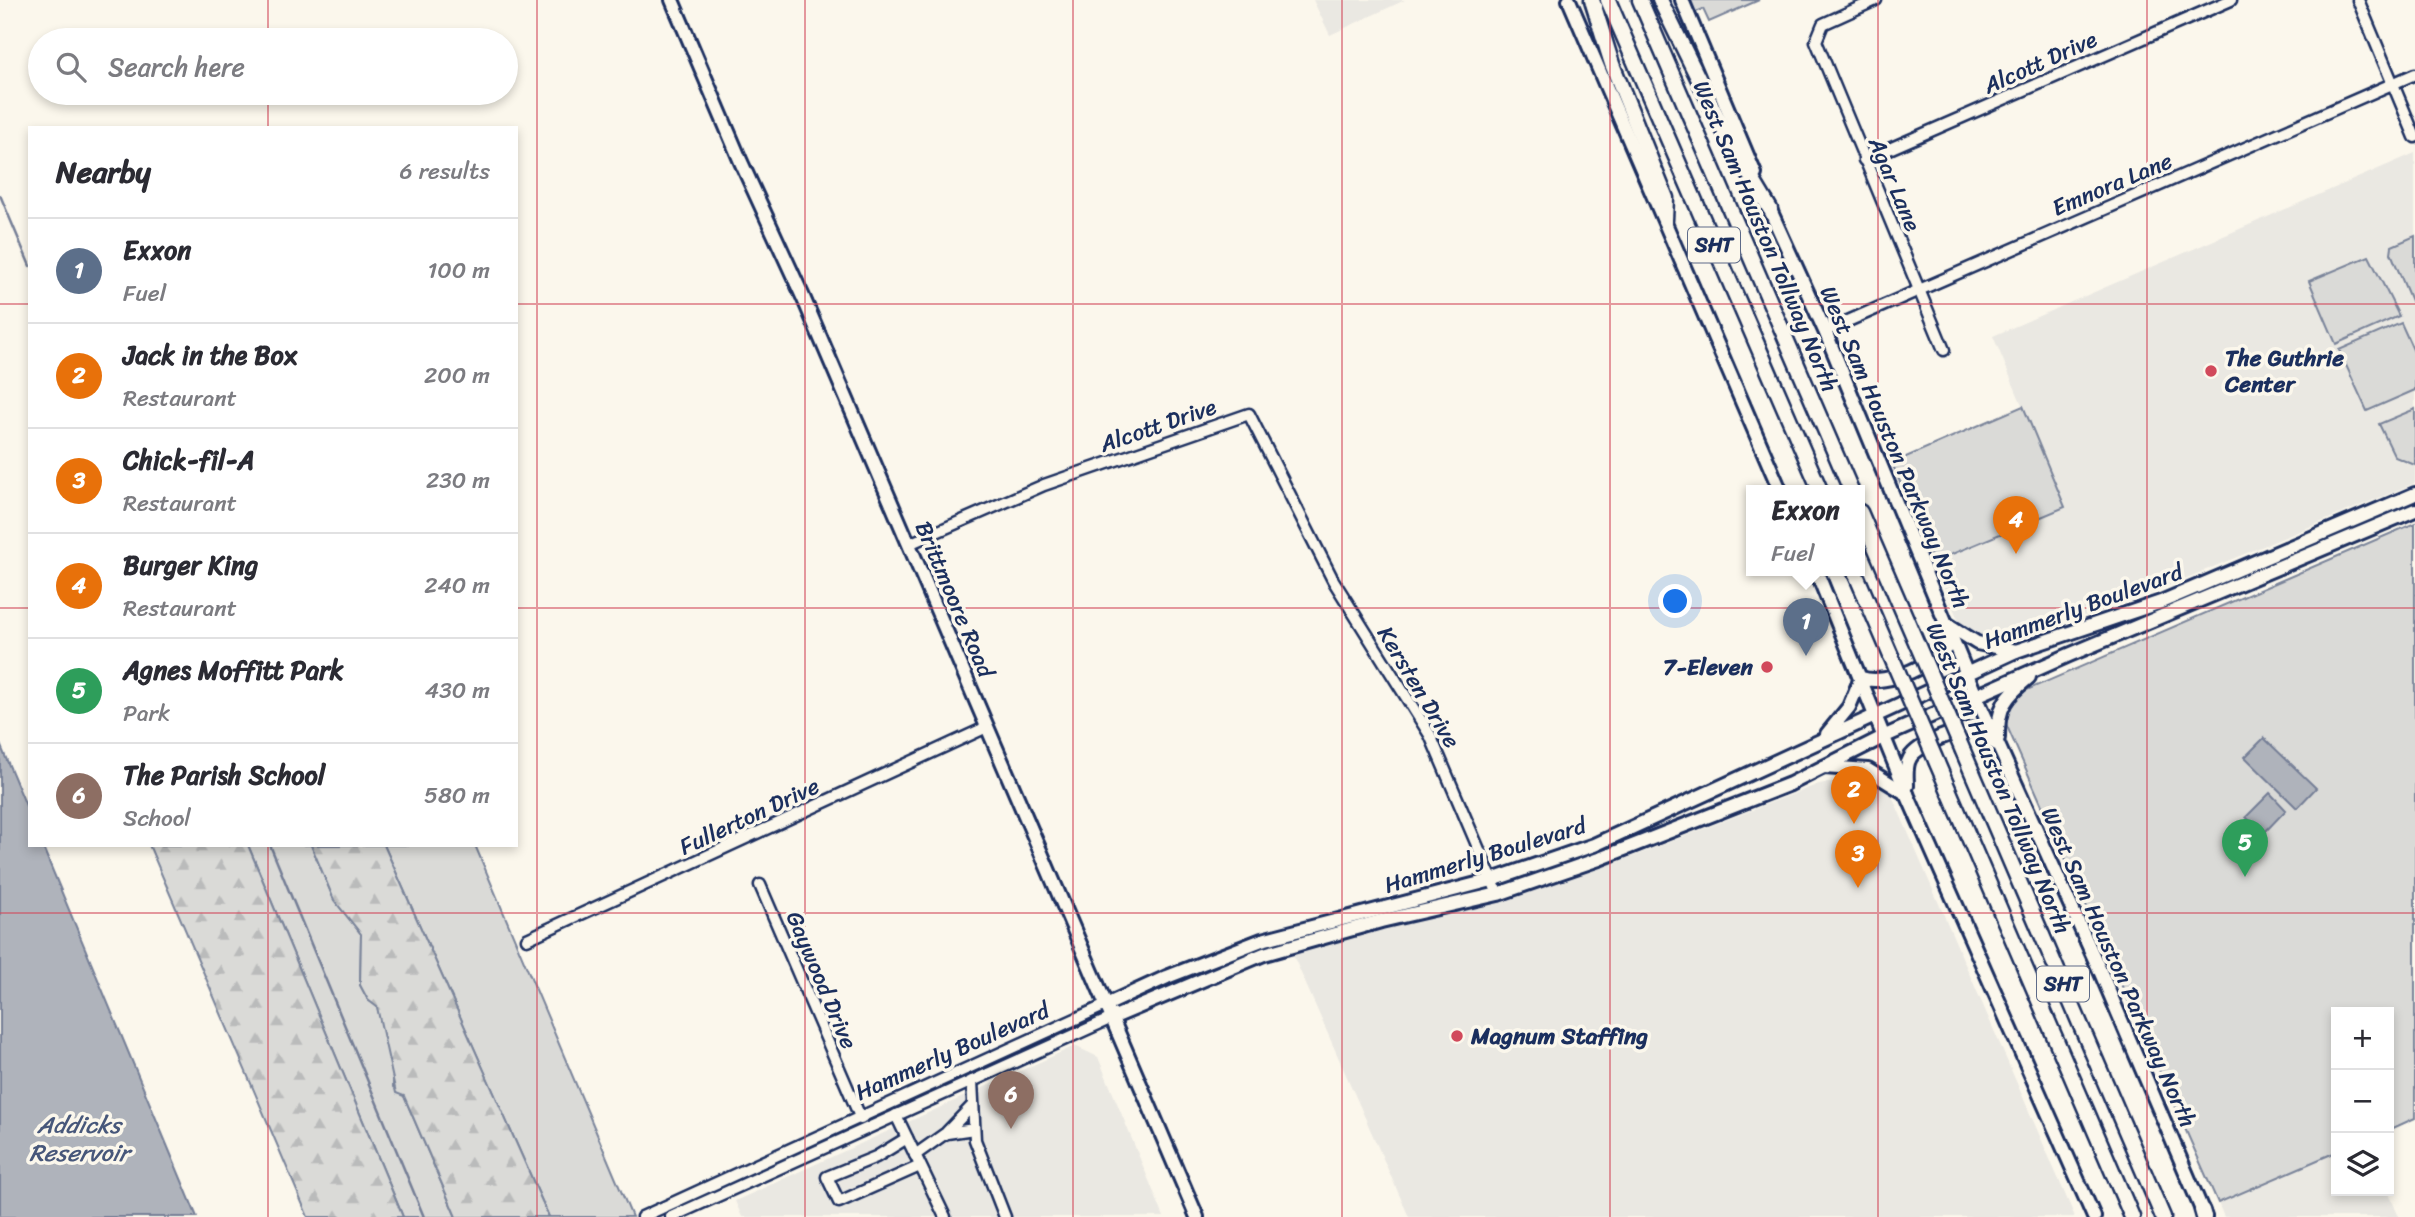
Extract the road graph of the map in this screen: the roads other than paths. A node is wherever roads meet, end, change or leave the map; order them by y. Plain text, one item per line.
1 (672, 0) edge
2 (1569, 0) edge
3 (1592, 0) edge
4 (1608, 0) edge
5 (1640, 0) edge
6 (1660, 0) edge
7 (1682, 0) edge
8 (1876, 0) edge
9 (2231, 0) edge
10 (2358, 0) edge
11 (2415, 74) edge
12 (2393, 84) junction
13 (2415, 137) edge
14 (1864, 160) junction
15 (1770, 209) junction
16 (1665, 220) junction
17 (1919, 289) junction
18 (1825, 331) junction
19 (1944, 350) dead end
20 (1778, 485) edge
21 (1817, 485) edge
22 (1849, 485) edge
23 (2415, 494) edge
24 (2415, 510) edge
25 (1865, 524) edge
26 (909, 544) junction
27 (1818, 576) edge
28 (1857, 576) edge
29 (1333, 580) joint
30 (1947, 624) junction
31 (1952, 640) junction
32 (2016, 651) junction
33 (2040, 668) junction
34 (1966, 673) junction
35 (1861, 678) junction
36 (1976, 696) junction
37 (1875, 714) junction
38 (987, 727) junction
39 (1883, 737) junction
40 (1823, 738) junction
41 (1999, 748) junction
42 (1824, 767) junction
43 (1907, 794) junction
44 (1492, 880) junction
45 (760, 885) dead end
46 (1498, 894) junction
47 (527, 939) dead end
48 (1106, 1005) junction
49 (1112, 1018) junction
50 (950, 1075) junction
51 (972, 1081) junction
52 (954, 1089) junction
53 (973, 1105) junction
54 (859, 1115) junction
55 (896, 1115) junction
56 (865, 1129) junction
57 (974, 1129) junction
58 (946, 1133) junction
59 (907, 1138) junction
60 (915, 1155) junction
61 (920, 1166) junction
62 (746, 1168) junction
63 (752, 1180) junction
64 (2204, 1215) edge
65 (642, 1217) edge
66 (671, 1217) edge
67 (945, 1217) edge
68 (1005, 1217) edge
69 (1197, 1217) edge
70 (2094, 1217) edge
71 (2132, 1217) edge
72 (2163, 1217) edge

1 - 26 main road, Brittmoore Road
2 - 16 main road
3 - 16 highway
4 - 21 highway, SHT
5 - 22 highway, West Sam Houston Tollway North / SHT
6 - 15 highway
7 - 15 main road, West Sam Houston Parkway North
8 - 14 street, Agar Lane
9 - 14 street, Alcott Drive
10 - 12 street
11 - 12 street, Emnora Lane
12 - 13 street
12 - 17 street, Emnora Lane
14 - 17 street, Agar Lane
15 - 18 main road, West Sam Houston Parkway North
16 - 20 main road
17 - 18 street, Emnora Lane
17 - 19 street, Agar Lane
18 - 30 main road, West Sam Houston Parkway North
23 - 32 main road, Hammerly Boulevard
24 - 33 main road, Hammerly Boulevard
25 - 72 highway, West Sam Houston Tollway North / SHT, bridge
26 - 29 street, Alcott Drive
26 - 38 main road, Brittmoore Road
27 - 35 main road
28 - 71 highway, SHT, bridge
29 - 44 street, Kersten Drive
30 - 31 main road, West Sam Houston Parkway North
30 - 32 main road
31 - 34 main road, West Sam Houston Parkway North
31 - 35 main road
32 - 34 main road, Hammerly Boulevard
33 - 36 main road, Hammerly Boulevard
33 - 41 main road
34 - 36 main road, West Sam Houston Parkway North
34 - 37 main road, Hammerly Boulevard
35 - 37 main road
35 - 40 main road
36 - 39 main road, Hammerly Boulevard
36 - 41 main road, West Sam Houston Parkway North
37 - 39 main road
37 - 40 main road, Hammerly Boulevard
38 - 47 street, Fullerton Drive
38 - 48 main road, Brittmoore Road
39 - 42 main road, Hammerly Boulevard
39 - 43 main road
40 - 44 main road, Hammerly Boulevard
41 - 43 main road
41 - 64 main road, West Sam Houston Parkway North
42 - 43 main road
42 - 46 main road, Hammerly Boulevard
43 - 70 main road
44 - 46 street, Kersten Drive
44 - 48 main road, Hammerly Boulevard
45 - 54 street, Gaywood Drive
46 - 49 main road, Hammerly Boulevard
48 - 49 main road, Brittmoore Road
48 - 50 street, Hammerly Boulevard
49 - 51 street, Hammerly Boulevard
49 - 69 main road, Brittmoore Road
50 - 52 street
50 - 54 street, Hammerly Boulevard
51 - 52 street, Hammerly Boulevard
51 - 53 street
52 - 55 street, Hammerly Boulevard
53 - 57 street
53 - 58 street
54 - 56 street, Gaywood Drive
54 - 62 street, Hammerly Boulevard
55 - 56 street, Hammerly Boulevard
55 - 59 street
56 - 63 street, Hammerly Boulevard
57 - 58 street
57 - 68 street
58 - 60 street
59 - 60 street
59 - 61 street
60 - 61 street
61 - 67 street
62 - 63 street
62 - 65 street, Hammerly Boulevard
63 - 66 street, Hammerly Boulevard

